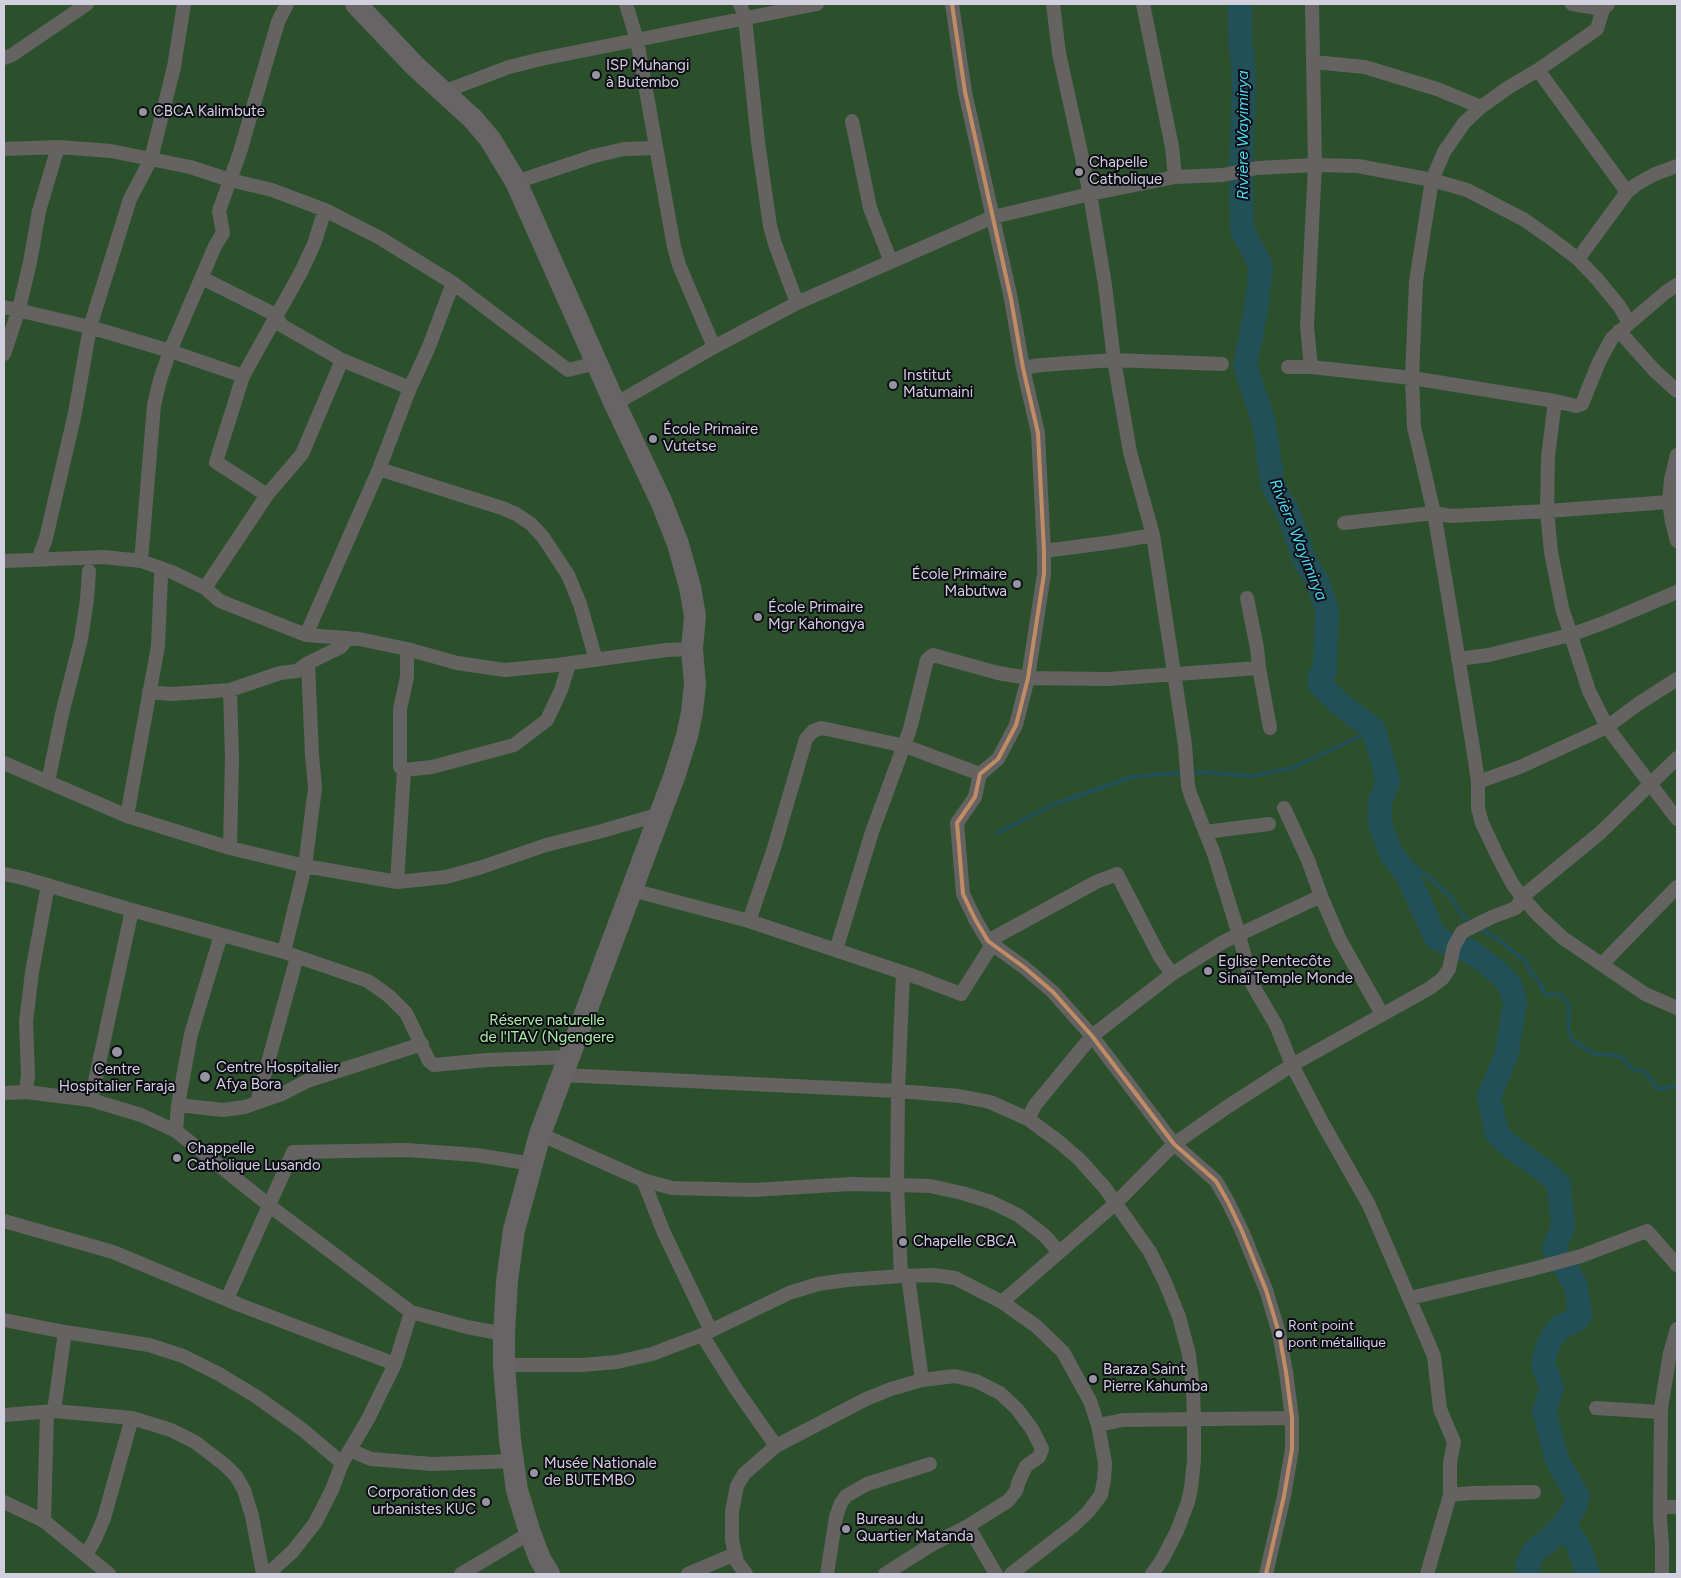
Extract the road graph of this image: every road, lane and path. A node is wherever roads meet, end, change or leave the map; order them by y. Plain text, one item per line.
1 (86, 4) edge
2 (184, 4) edge
3 (286, 4) edge
4 (356, 4) edge
5 (626, 4) edge
6 (740, 4) edge
7 (817, 4) edge
8 (952, 4) edge
9 (1053, 4) edge
10 (1143, 4) edge
11 (1312, 4) edge
12 (1572, 4) edge
13 (1606, 6) edge
14 (746, 18) junction
15 (637, 40) junction
16 (4, 58) edge
17 (1313, 62) junction
18 (1538, 70) junction
19 (444, 92) junction
20 (1481, 107) junction
21 (852, 121) dead end
22 (58, 146) junction
23 (656, 148) junction
24 (4, 149) edge
25 (151, 159) junction
26 (1315, 165) junction
27 (1677, 166) edge
28 (1175, 177) junction
29 (230, 180) junction
30 (1432, 180) junction
31 (516, 182) junction
32 (1627, 192) junction
33 (1090, 194) junction
34 (325, 210) junction
35 (993, 217) junction
36 (1578, 259) junction
37 (891, 262) junction
38 (202, 278) junction
39 (453, 283) junction
40 (1677, 285) edge
41 (797, 303) junction
42 (4, 307) edge
43 (19, 309) junction
44 (276, 315) junction
45 (90, 327) junction
46 (1624, 327) junction
47 (714, 347) junction
48 (170, 351) junction
49 (4, 354) edge
50 (342, 360) junction
51 (1114, 360) junction
52 (596, 363) junction
53 (1222, 364) dead end
54 (1288, 367) dead end
55 (1311, 367) junction
56 (1023, 368) junction
57 (243, 376) junction
58 (1412, 378) junction
59 (410, 388) junction
60 (1677, 391) edge
61 (1555, 401) junction
62 (614, 404) junction
63 (1677, 455) edge
64 (379, 469) junction
65 (267, 494) junction
66 (1669, 502) junction
67 (1547, 511) junction
68 (1434, 513) junction
69 (1344, 523) dead end
70 (1153, 535) junction
71 (1677, 541) edge
72 (1044, 551) junction
73 (4, 553) edge
74 (38, 560) junction
75 (4, 561) edge
76 (141, 561) junction
77 (89, 571) dead end
78 (161, 576) dead end
79 (205, 588) junction
80 (1677, 592) edge
81 (1247, 598) dead end
82 (306, 635) junction
83 (1570, 635) junction
84 (348, 638) junction
85 (407, 649) junction
86 (692, 650) junction
87 (1458, 659) junction
88 (596, 660) junction
89 (308, 663) junction
90 (569, 664) junction
91 (1259, 668) junction
92 (1173, 675) junction
93 (1028, 678) junction
94 (1677, 679) edge
95 (230, 690) junction
96 (149, 692) junction
97 (1607, 727) junction
98 (1270, 728) dead end
99 (905, 746) junction
100 (1677, 758) edge
101 (4, 763) edge
102 (404, 770) junction
103 (980, 774) junction
104 (48, 782) junction
105 (1478, 782) junction
106 (1650, 785) junction
107 (1284, 808) dead end
108 (660, 814) junction
109 (127, 816) junction
110 (1677, 819) edge
111 (1270, 824) dead end
112 (1205, 832) junction
113 (230, 848) junction
114 (304, 866) junction
115 (4, 874) edge
116 (397, 882) junction
117 (48, 885) junction
118 (1677, 887) edge
119 (632, 890) junction
120 (1321, 896) junction
121 (1522, 896) junction
122 (132, 910) junction
123 (749, 921) junction
124 (221, 935) junction
125 (1239, 935) junction
126 (990, 943) junction
127 (836, 950) junction
128 (284, 952) junction
129 (297, 957) junction
130 (1602, 964) junction
131 (903, 973) junction
132 (1172, 974) junction
133 (1677, 1008) edge
134 (1382, 1014) junction
135 (1092, 1036) junction
136 (422, 1044) junction
137 (1292, 1065) junction
138 (565, 1066) junction
139 (898, 1091) junction
140 (4, 1092) edge
141 (26, 1092) junction
142 (91, 1100) junction
143 (257, 1102) junction
144 (178, 1105) junction
145 (1028, 1119) junction
146 (176, 1131) junction
147 (540, 1134) junction
148 (1174, 1144) junction
149 (532, 1164) junction
150 (643, 1180) junction
151 (897, 1185) junction
152 (1116, 1203) junction
153 (270, 1206) junction
154 (4, 1222) edge
155 (1059, 1252) junction
156 (1677, 1265) edge
157 (905, 1276) junction
158 (1410, 1298) junction
159 (227, 1300) junction
160 (1002, 1302) junction
161 (411, 1312) junction
162 (4, 1320) edge
163 (1677, 1329) edge
164 (64, 1332) junction
165 (707, 1333) junction
166 (504, 1334) junction
167 (395, 1364) junction
168 (504, 1365) junction
169 (922, 1380) junction
170 (1596, 1408) dead end
171 (50, 1412) junction
172 (1660, 1412) junction
173 (4, 1415) edge
174 (132, 1418) junction
175 (1292, 1418) junction
176 (1194, 1419) junction
177 (1098, 1425) junction
178 (776, 1446) junction
179 (350, 1450) junction
180 (513, 1461) junction
181 (342, 1463) junction
182 (930, 1464) dead end
183 (1534, 1492) dead end
184 (1450, 1495) junction
185 (4, 1502) edge
186 (1660, 1507) junction
187 (1677, 1507) edge
188 (44, 1521) junction
189 (968, 1526) junction
190 (530, 1533) junction
191 (86, 1554) junction
192 (735, 1554) junction
193 (109, 1574) edge
194 (263, 1574) edge
195 (268, 1574) edge
196 (461, 1574) edge
197 (549, 1574) edge
198 (688, 1574) edge
199 (746, 1574) edge
200 (826, 1574) edge
201 (885, 1574) edge
202 (996, 1574) edge
203 (1012, 1574) edge
204 (1152, 1574) edge
205 (1266, 1574) edge
206 (1427, 1574) edge
207 (1662, 1574) edge

1 - 16 street
2 - 25 street
3 - 29 street
4 - 19 highway
5 - 15 street
6 - 14 street
7 - 14 street
8 - 35 street
9 - 33 street
10 - 28 street
11 - 17 street
12 - 13 street
13 - 18 street
14 - 15 street
14 - 41 street
15 - 19 street
15 - 23 street
17 - 20 street
17 - 26 street
18 - 20 street
18 - 32 street
19 - 31 highway
20 - 30 street
21 - 37 street
22 - 24 street
22 - 25 street
22 - 43 street
23 - 31 street
23 - 47 street
25 - 29 street
25 - 45 street
26 - 28 street
26 - 30 street
26 - 55 street
27 - 32 street
28 - 33 street
29 - 34 street
29 - 38 street
30 - 36 street
30 - 58 street
31 - 52 highway
32 - 36 street
33 - 35 street
33 - 51 street
34 - 39 street
34 - 44 street
35 - 37 street
35 - 56 street
36 - 46 street
37 - 41 street
38 - 44 street
38 - 48 street
39 - 52 street
39 - 59 street
40 - 46 street
41 - 47 street
42 - 43 street
43 - 45 street
43 - 49 street
44 - 50 street
44 - 57 street
45 - 48 street
45 - 74 street
46 - 60 street
46 - 61 street
47 - 62 street
48 - 57 street
48 - 76 street
50 - 59 street
50 - 65 street
51 - 53 street
51 - 56 street
51 - 70 street
52 - 62 highway
54 - 55 street
55 - 58 street
56 - 72 street
57 - 65 street
58 - 61 street
58 - 68 street
59 - 64 street
61 - 67 street
62 - 86 highway
63 - 66 street
64 - 82 street
64 - 88 street
65 - 79 street
66 - 67 street
66 - 71 street
67 - 68 street
67 - 83 street
68 - 69 street
68 - 87 street
70 - 72 street
70 - 92 street
72 - 93 street
73 - 74 street
74 - 75 street
74 - 76 street
76 - 79 street
77 - 104 street
78 - 96 street
79 - 82 street
80 - 83 street
81 - 91 street
82 - 84 street
83 - 87 street
83 - 97 street
84 - 85 street
84 - 89 street
85 - 90 street
85 - 102 street
86 - 88 street
86 - 108 highway
87 - 105 street
88 - 90 street
89 - 95 street
89 - 114 street
90 - 102 street
91 - 92 street
91 - 98 street
92 - 93 street
92 - 112 street
93 - 99 street
93 - 103 street
94 - 97 street
95 - 96 street
95 - 113 street
96 - 109 street
97 - 105 street
97 - 106 street
99 - 103 street
99 - 123 street
99 - 127 street
100 - 106 street
101 - 104 street
102 - 116 street
103 - 126 street
104 - 109 street
105 - 121 street
106 - 110 street
106 - 121 street
107 - 120 street
108 - 116 street
108 - 119 highway
109 - 113 street
111 - 112 street
112 - 125 street
113 - 114 street
114 - 116 street
114 - 128 street
115 - 117 street
117 - 122 street
117 - 141 street
118 - 130 street
119 - 123 street
119 - 138 highway
120 - 125 street
120 - 134 street
121 - 130 street
121 - 134 street
122 - 124 street
122 - 142 street
123 - 127 street
124 - 128 street
124 - 144 street
125 - 132 street
125 - 137 street
126 - 131 street
126 - 132 street
126 - 135 street
127 - 131 street
128 - 129 street
129 - 136 street
129 - 143 street
130 - 133 street
131 - 139 street
132 - 135 street
134 - 137 street
135 - 145 street
135 - 148 street
136 - 138 street
136 - 143 street
137 - 148 street
137 - 158 street
138 - 139 street
138 - 147 highway
139 - 145 street
139 - 151 street
140 - 141 street
141 - 142 street
142 - 146 street
143 - 144 street
144 - 146 street
145 - 152 street
146 - 153 street
147 - 149 highway
147 - 150 street
148 - 152 street
148 - 175 street
149 - 153 street
149 - 166 highway
150 - 151 street
150 - 165 street
151 - 155 street
151 - 157 street
152 - 155 street
152 - 176 street
153 - 159 street
153 - 161 street
154 - 159 street
155 - 160 street
156 - 158 street
157 - 160 street
157 - 165 street
157 - 169 street
158 - 184 street
159 - 167 street
160 - 177 street
161 - 166 street
161 - 167 street
162 - 164 street
163 - 172 street
164 - 171 street
164 - 181 street
165 - 168 street
165 - 178 street
166 - 168 highway
167 - 179 street
168 - 180 highway
169 - 178 street
169 - 189 street
170 - 172 street
171 - 173 street
171 - 174 street
171 - 188 street
172 - 186 street
174 - 191 street
174 - 194 street
175 - 176 street
175 - 205 street
176 - 177 street
176 - 204 street
177 - 203 street
178 - 192 street
179 - 180 street
179 - 181 street
180 - 190 highway
181 - 195 street
182 - 200 street
183 - 184 street
184 - 206 street
185 - 188 street
186 - 187 street
186 - 207 street
188 - 191 street
189 - 201 street
189 - 202 street
190 - 196 street
190 - 197 highway
191 - 193 street
192 - 198 street
192 - 199 street

